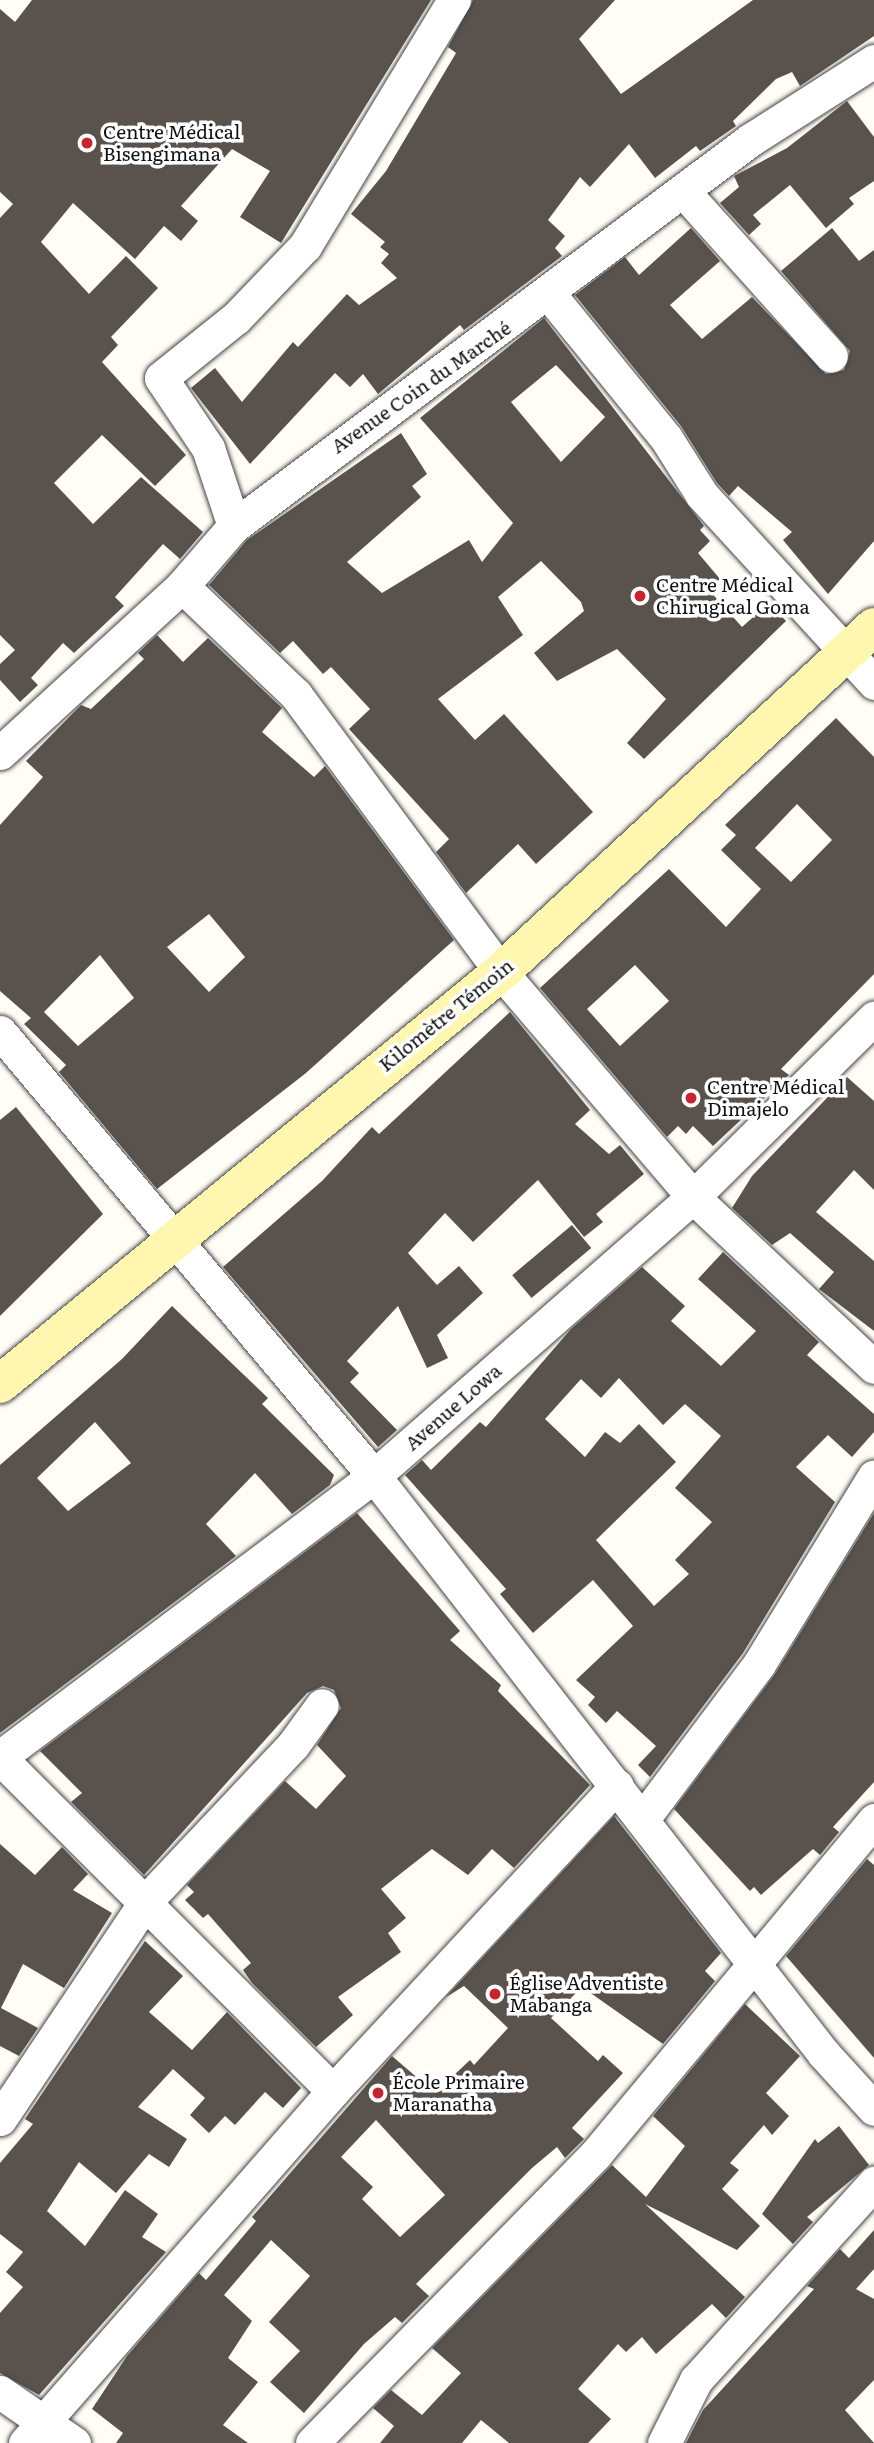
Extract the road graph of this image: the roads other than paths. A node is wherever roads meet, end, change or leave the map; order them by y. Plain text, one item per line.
1 (454, 0) edge
2 (874, 61) edge
3 (684, 192) junction
4 (549, 294) junction
5 (831, 356) dead end
6 (234, 526) junction
7 (182, 586) junction
8 (874, 627) edge
9 (843, 654) junction
10 (874, 683) edge
11 (0, 753) edge
12 (501, 972) junction
13 (874, 1018) edge
14 (4, 1043) edge
15 (693, 1197) junction
16 (171, 1237) junction
17 (874, 1367) edge
18 (0, 1384) edge
19 (374, 1476) junction
20 (874, 1476) edge
21 (321, 1705) dead end
22 (0, 1758) edge
23 (617, 1785) junction
24 (645, 1816) junction
25 (874, 1820) edge
26 (146, 1901) junction
27 (755, 1958) junction
28 (333, 2091) junction
29 (874, 2109) edge
30 (0, 2119) edge
31 (874, 2183) edge
32 (0, 2392) edge
33 (35, 2434) edge
34 (74, 2443) edge
35 (312, 2443) edge
36 (664, 2443) edge

1 - 6 street
2 - 3 street, Avenue Coin du Marché
3 - 4 street, Avenue Coin du Marché
3 - 5 street
4 - 6 street, Avenue Coin du Marché
4 - 9 street
6 - 7 street, Avenue Coin du Marché
7 - 11 street, Avenue Coin du Marché
7 - 12 street
8 - 9 main road, Kilomètre Témoin
9 - 10 street
9 - 12 main road, Kilomètre Témoin
12 - 15 street
12 - 16 main road, Kilomètre Témoin
13 - 15 street, Avenue Lowa
14 - 16 street
15 - 17 street
15 - 19 street, Avenue Lowa
16 - 18 main road, Kilomètre Témoin
16 - 19 street
19 - 22 street, Avenue Lowa
19 - 23 street
20 - 24 street
21 - 26 street
22 - 26 street
23 - 24 street
23 - 28 street
24 - 27 street
25 - 27 street
26 - 28 street
26 - 30 street
27 - 29 street
27 - 35 street
28 - 33 street
31 - 36 street
32 - 33 street
33 - 34 street

